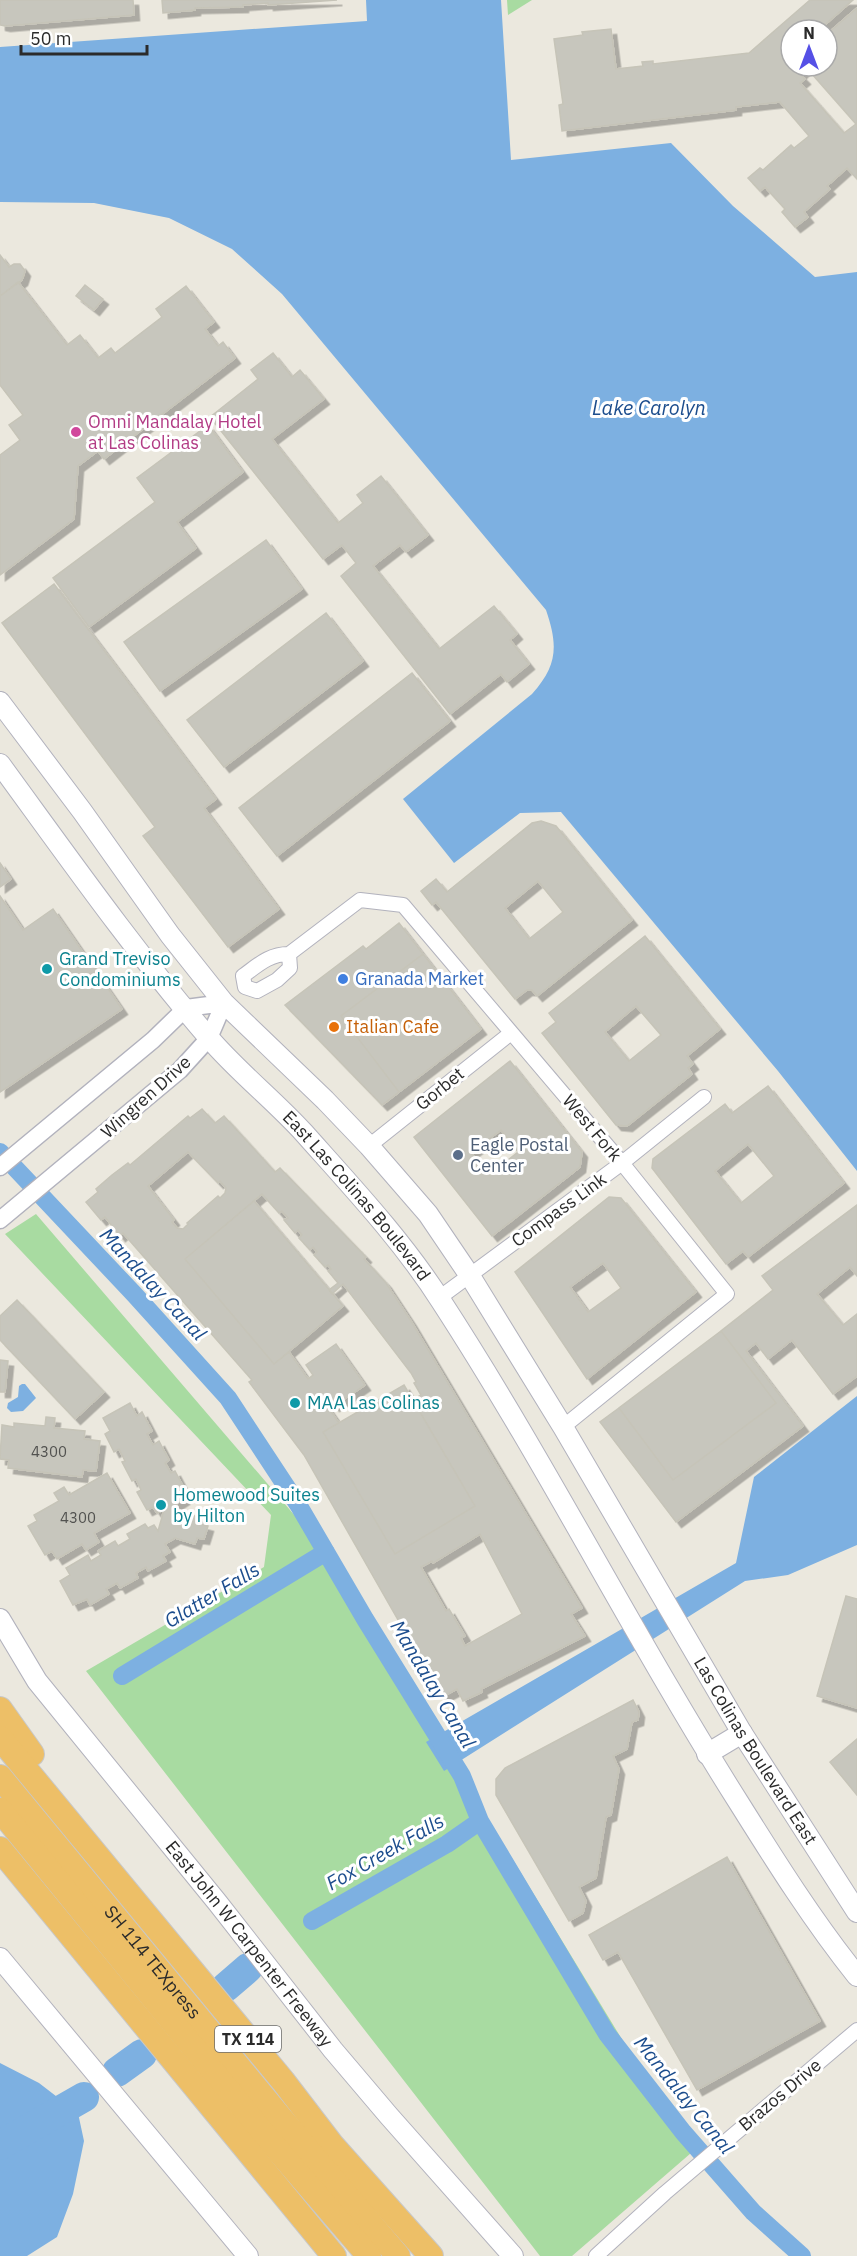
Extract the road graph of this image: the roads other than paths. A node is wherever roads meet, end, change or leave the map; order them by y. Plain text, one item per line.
1 (0, 702) edge
2 (0, 765) edge
3 (289, 954) junction
4 (245, 987) junction
5 (224, 1003) junction
6 (186, 1008) junction
7 (511, 1033) junction
8 (209, 1038) junction
9 (704, 1097) dead end
10 (369, 1146) junction
11 (622, 1163) junction
12 (0, 1167) edge
13 (2, 1218) edge
14 (470, 1276) junction
15 (439, 1298) junction
16 (563, 1427) junction
17 (0, 1619) edge
18 (0, 1709) edge
19 (742, 1733) junction
20 (0, 1738) edge
21 (707, 1754) junction
22 (0, 1777) edge
23 (0, 1810) edge
24 (67, 1819) junction
25 (0, 1849) edge
26 (857, 1912) edge
27 (0, 1958) edge
28 (857, 1976) edge
29 (857, 2030) edge
30 (248, 2256) edge
31 (334, 2256) edge
32 (369, 2256) edge
33 (398, 2256) edge
34 (431, 2256) edge
35 (513, 2256) edge
36 (596, 2256) edge

1 - 5 main road
2 - 6 main road, East Las Colinas Boulevard
3 - 4 street, West Fork
3 - 4 street, West Fork
3 - 7 street, West Fork
4 - 5 street, West Fork
5 - 6 street
5 - 8 street, Wingren Drive
5 - 10 main road
6 - 8 main road, East Las Colinas Boulevard
6 - 12 street
7 - 10 street, Gorbet
7 - 11 street, West Fork
8 - 13 street, Wingren Drive
8 - 15 main road, East Las Colinas Boulevard
9 - 11 street, Compass Link
10 - 14 main road
11 - 14 street, Compass Link
11 - 16 street, West Fork
14 - 15 street, Compass Link
14 - 16 main road
15 - 21 main road, East Las Colinas Boulevard
16 - 19 main road, Las Colinas Boulevard East
17 - 35 main road, East John W Carpenter Freeway
18 - 24 highway
19 - 21 main road
19 - 26 main road, Las Colinas Boulevard East
20 - 24 highway, TX 114
21 - 28 main road
22 - 33 highway, SH 114 TEXpress
23 - 32 highway, SH 114 TEXpress
24 - 34 highway, TX 114
25 - 31 highway
27 - 30 main road
29 - 36 street, Brazos Drive

